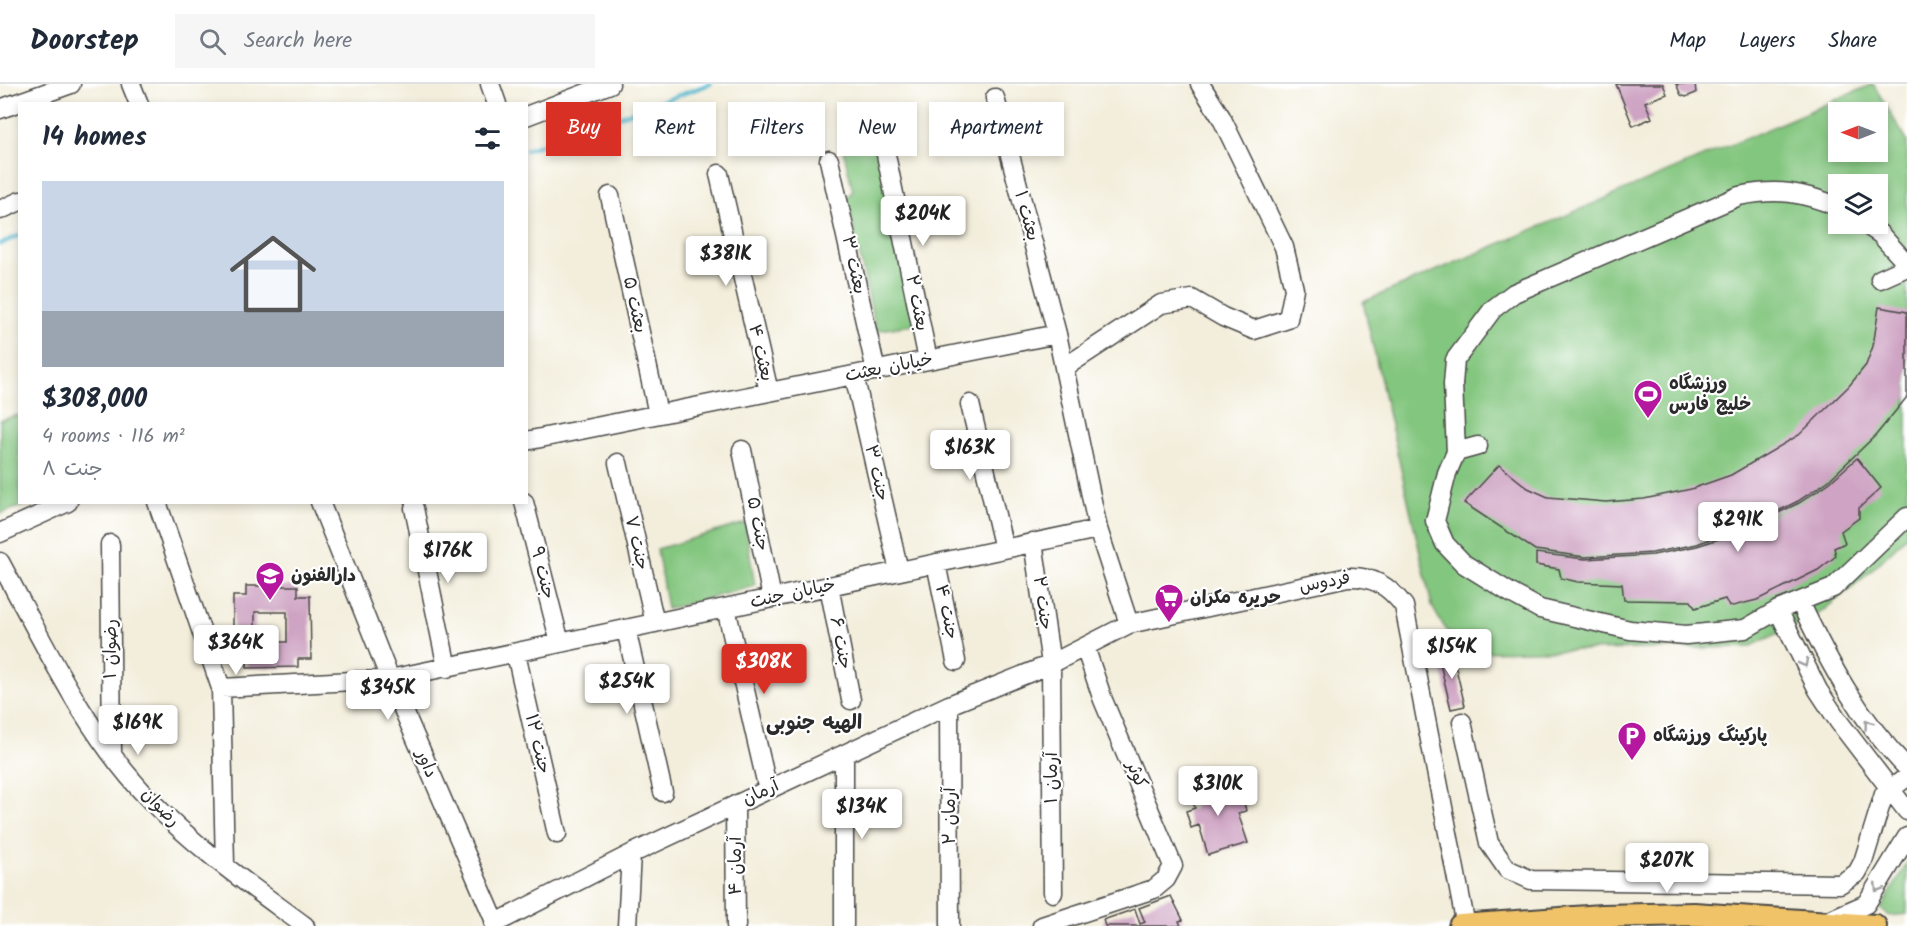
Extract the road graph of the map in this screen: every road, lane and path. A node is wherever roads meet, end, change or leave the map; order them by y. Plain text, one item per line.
1 (71, 84) edge
2 (131, 84) edge
3 (490, 84) edge
4 (610, 84) edge
5 (1200, 84) edge
6 (995, 98) dead end
7 (20, 102) edge
8 (138, 102) edge
9 (496, 102) edge
10 (18, 103) edge
11 (0, 109) edge
12 (528, 115) edge
13 (886, 156) edge
14 (830, 160) dead end
15 (719, 174) dead end
16 (610, 196) dead end
17 (18, 202) edge
18 (1828, 203) edge
19 (0, 210) edge
20 (1880, 234) edge
21 (1907, 266) edge
22 (1880, 279) dead end
23 (1058, 334) junction
24 (928, 360) junction
25 (1065, 367) junction
26 (876, 371) junction
27 (854, 375) junction
28 (769, 392) junction
29 (970, 404) dead end
30 (658, 414) junction
31 (528, 436) edge
32 (1478, 446) dead end
33 (742, 450) dead end
34 (1456, 452) junction
35 (618, 463) dead end
36 (64, 504) edge
37 (158, 504) edge
38 (321, 504) edge
39 (525, 504) edge
40 (414, 508) dead end
41 (1907, 517) edge
42 (1098, 529) junction
43 (0, 533) edge
44 (1033, 542) junction
45 (110, 544) dead end
46 (1004, 549) junction
47 (0, 562) edge
48 (936, 563) junction
49 (899, 571) junction
50 (830, 586) junction
51 (772, 598) junction
52 (1800, 602) junction
53 (726, 608) junction
54 (1778, 610) junction
55 (655, 623) junction
56 (1129, 624) junction
57 (626, 629) junction
58 (560, 643) junction
59 (1085, 648) junction
60 (516, 654) junction
61 (956, 661) dead end
62 (1051, 664) junction
63 (447, 668) junction
64 (390, 679) junction
65 (221, 688) junction
66 (851, 700) dead end
67 (949, 705) junction
68 (1462, 722) dead end
69 (112, 753) junction
70 (844, 754) junction
71 (1907, 768) edge
72 (1907, 777) edge
73 (768, 790) junction
74 (1890, 790) junction
75 (663, 792) dead end
76 (735, 805) junction
77 (1907, 811) edge
78 (557, 834) dead end
79 (1907, 837) edge
80 (631, 854) junction
81 (225, 866) junction
82 (1053, 893) dead end
83 (1826, 922) junction
84 (496, 925) edge
85 (304, 926) edge
86 (627, 926) edge
87 (736, 926) edge
88 (844, 926) edge
89 (950, 926) edge
90 (1042, 926) edge
91 (1464, 926) edge
92 (1875, 926) edge

1 - 7 street
2 - 8 street
3 - 9 street
4 - 12 street
5 - 25 street
6 - 23 street, بعثت ۱
10 - 11 street
13 - 24 street, بعثت ۲
14 - 26 street, بعثت ۳
15 - 28 street, بعثت ۴
16 - 30 street, بعثت ۵
17 - 19 street
18 - 34 street
20 - 21 street
21 - 22 street
23 - 24 street, خیابان بعثت
23 - 25 street
24 - 26 street, خیابان بعثت
25 - 42 street
26 - 27 street, خیابان بعثت
27 - 28 street, خیابان بعثت
27 - 49 street, جنت ۳
28 - 30 street, خیابان بعثت
29 - 46 street
30 - 31 street, خیابان بعثت
32 - 34 street
33 - 51 street, جنت ۵
34 - 54 street
35 - 55 street, جنت ۷
36 - 43 street
37 - 65 street
38 - 64 street, داور
39 - 58 street, جنت ۹
40 - 63 street
41 - 52 street
42 - 44 street, خیابان جنت
42 - 56 street
44 - 46 street, خیابان جنت
44 - 62 street, جنت ۲
45 - 69 street, رضوان ۱
46 - 48 street, خیابان جنت
47 - 69 street, رضوان
48 - 49 street, خیابان جنت
48 - 61 street, جنت ۴
49 - 50 street, خیابان جنت
50 - 51 street, خیابان جنت
50 - 66 street, جنت ۶
51 - 53 street, خیابان جنت
52 - 54 street
71 -> 52 street
53 - 55 street, خیابان جنت
53 - 73 street
54 -> 74 street
55 - 57 street, خیابان جنت
56 - 59 street, آرمان
56 - 91 street, فردوس
57 - 58 street, خیابان جنت
57 - 75 street
58 - 60 street, خیابان جنت
59 - 62 street, آرمان
59 - 90 street, کوثر
60 - 63 street, خیابان جنت
60 - 78 street, جنت ۱۲
62 - 67 street, آرمان
62 - 82 street, آرمان ۱
63 - 64 street, خیابان جنت
64 - 65 street, خیابان جنت
64 - 84 street, داور
65 - 81 street
67 - 70 street, آرمان
67 - 89 street, آرمان ۲
68 - 74 street
69 - 81 street, رضوان
70 - 73 street, آرمان
70 - 88 street
72 - 74 street
73 - 76 street, آرمان
74 - 77 street
76 - 80 street, آرمان
76 - 87 street, آرمان ۴
79 -> 83 street
80 - 84 street, آرمان
80 - 86 street
81 - 85 street, رضوان
83 - 91 main road
83 - 92 main road

